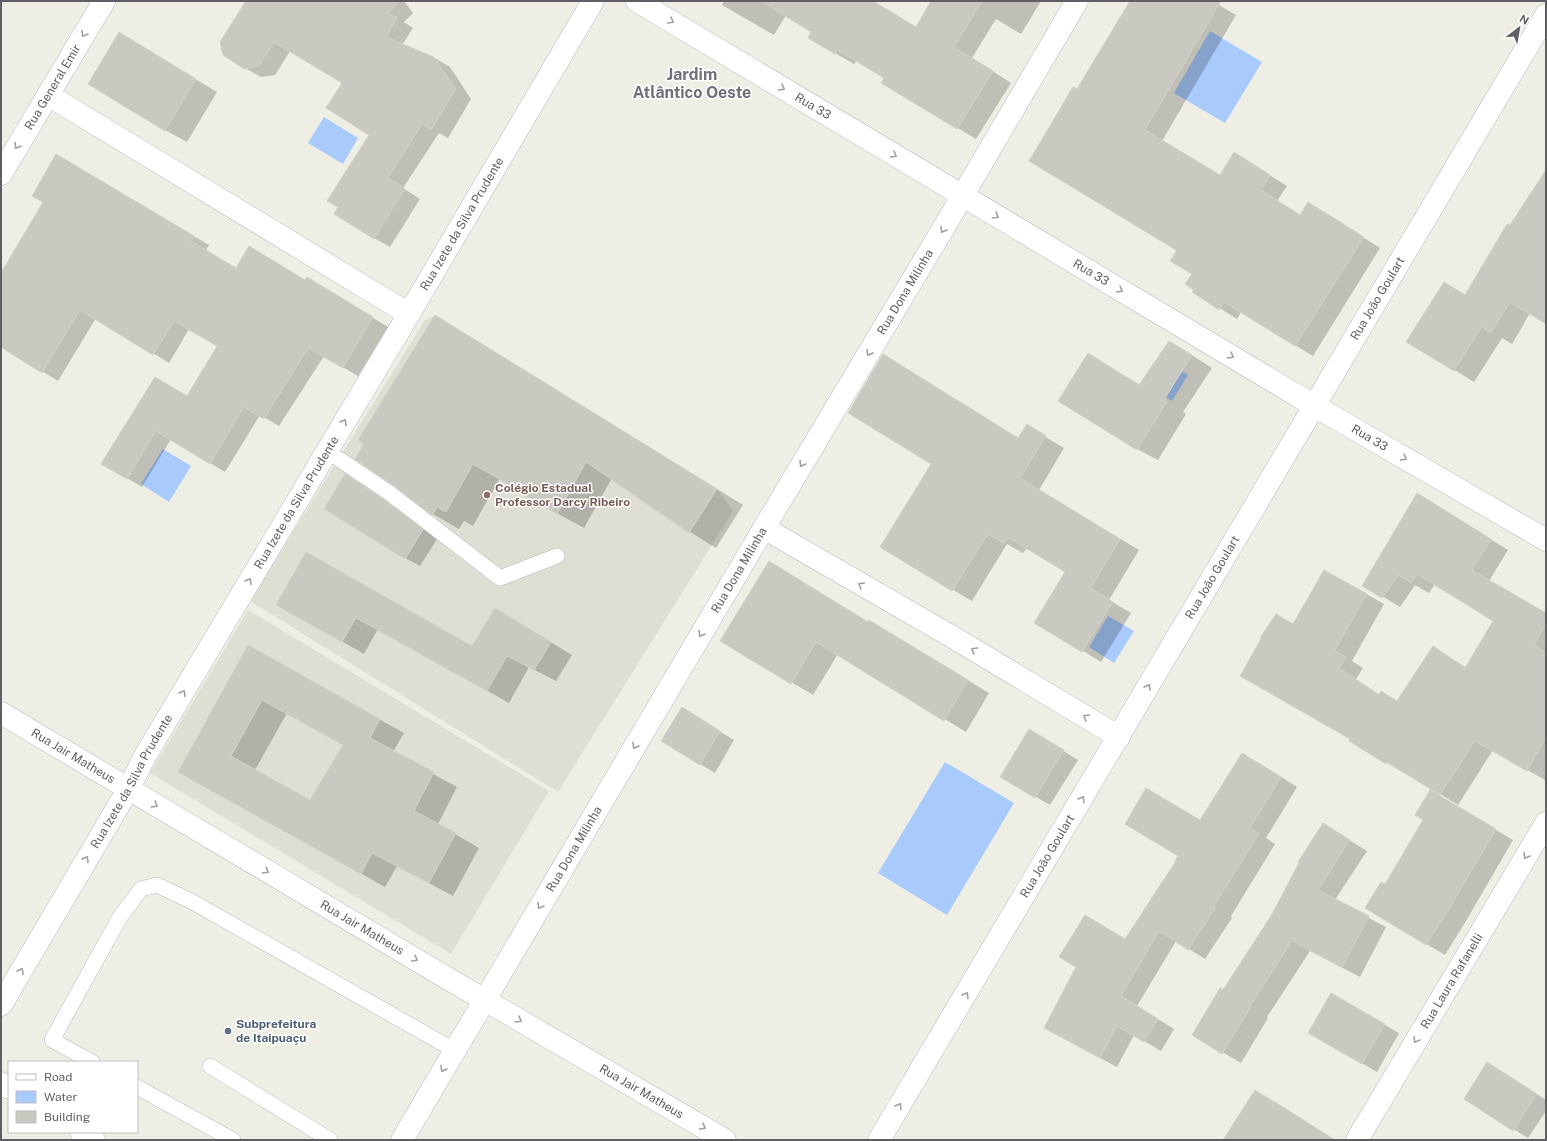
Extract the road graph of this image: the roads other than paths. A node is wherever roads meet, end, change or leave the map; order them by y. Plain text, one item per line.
1 (104, 1) edge
2 (593, 1) edge
3 (637, 1) edge
4 (1077, 1) edge
5 (1546, 15) edge
6 (48, 95) junction
7 (1, 174) edge
8 (963, 196) junction
9 (409, 314) junction
10 (1313, 405) junction
11 (326, 452) junction
12 (764, 528) junction
13 (1546, 540) edge
14 (558, 556) dead end
15 (1, 713) edge
16 (1119, 737) junction
17 (129, 788) junction
18 (1546, 823) edge
19 (485, 1000) junction
20 (1, 1005) edge
21 (454, 1050) junction
22 (90, 1061) edge
23 (210, 1066) dead end
24 (138, 1088) edge
25 (83, 1133) edge
26 (94, 1140) edge
27 (233, 1140) edge
28 (330, 1140) edge
29 (402, 1140) edge
30 (725, 1140) edge
31 (879, 1140) edge
32 (1357, 1140) edge

1 -> 6 street, Rua General Emir
2 - 9 street, Rua Izete da Silva Prudente
3 -> 8 street, Rua 33
4 - 8 street, Rua Dona Milinha
5 - 10 street, Rua João Goulart
6 -> 7 street, Rua General Emir
6 - 9 street
8 -> 10 street, Rua 33
8 -> 12 street, Rua Dona Milinha
11 -> 9 street, Rua Izete da Silva Prudente
10 -> 13 street, Rua 33
16 -> 10 street, Rua João Goulart
11 - 14 lane
17 -> 11 street, Rua Izete da Silva Prudente
16 -> 12 street
12 -> 19 street, Rua Dona Milinha
15 - 17 street, Rua Jair Matheus
31 -> 16 street, Rua João Goulart
17 -> 19 street, Rua Jair Matheus
20 -> 17 street, Rua Izete da Silva Prudente
18 -> 32 street, Rua Laura Rafanelli
19 - 21 street, Rua Dona Milinha
19 -> 30 street, Rua Jair Matheus
21 - 22 lane
21 -> 29 street, Rua Dona Milinha
23 - 28 lane
24 - 27 lane
25 - 26 street

